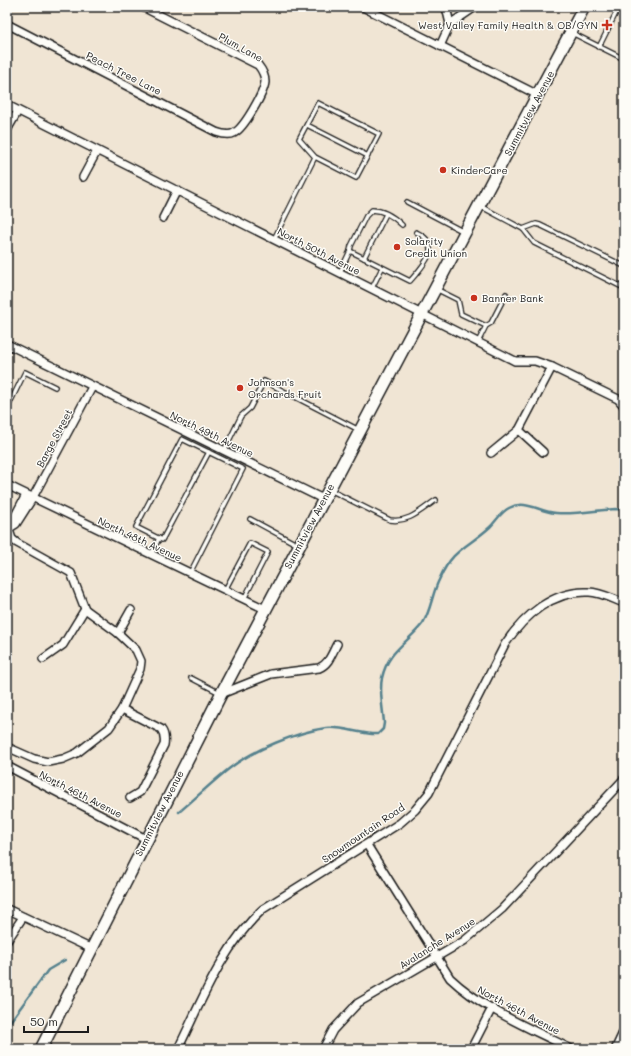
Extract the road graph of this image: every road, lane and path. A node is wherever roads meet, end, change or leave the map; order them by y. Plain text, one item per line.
1 (143, 7) edge
2 (363, 7) edge
3 (446, 7) edge
4 (475, 7) edge
5 (584, 7) edge
6 (620, 7) edge
7 (7, 24) edge
8 (450, 24) junction
9 (571, 32) junction
10 (440, 46) junction
11 (599, 47) junction
12 (624, 59) edge
13 (538, 95) junction
14 (7, 105) edge
15 (18, 111) junction
16 (307, 125) junction
17 (7, 130) edge
18 (233, 134) joint
19 (97, 151) junction
20 (368, 156) junction
21 (315, 157) junction
22 (82, 177) dead end
23 (177, 190) junction
24 (407, 202) dead end
25 (479, 206) junction
26 (386, 214) junction
27 (163, 218) dead end
28 (402, 225) dead end
29 (523, 229) junction
30 (416, 232) dead end
31 (465, 232) junction
32 (274, 239) junction
33 (350, 251) junction
34 (364, 258) junction
35 (624, 266) edge
36 (382, 268) junction
37 (340, 272) junction
38 (372, 288) junction
39 (624, 288) edge
40 (435, 289) junction
41 (506, 294) dead end
42 (422, 314) junction
43 (486, 326) junction
44 (478, 342) junction
45 (7, 344) edge
46 (552, 367) junction
47 (55, 387) dead end
48 (92, 387) junction
49 (624, 406) edge
50 (7, 409) edge
51 (360, 430) junction
52 (520, 430) junction
53 (224, 451) junction
54 (209, 452) junction
55 (543, 452) dead end
56 (491, 453) dead end
57 (7, 485) edge
58 (326, 494) junction
59 (29, 497) junction
60 (436, 500) dead end
61 (250, 519) dead end
62 (8, 526) edge
63 (159, 538) junction
64 (299, 545) junction
65 (150, 555) junction
66 (190, 574) junction
67 (225, 590) junction
68 (244, 599) junction
69 (624, 603) edge
70 (85, 609) junction
71 (265, 609) junction
72 (131, 610) dead end
73 (118, 633) junction
74 (337, 644) dead end
75 (42, 659) dead end
76 (190, 678) dead end
77 (221, 694) junction
78 (122, 709) junction
79 (7, 747) edge
80 (7, 766) edge
81 (624, 779) edge
82 (130, 798) dead end
83 (146, 839) junction
84 (367, 845) junction
85 (7, 909) edge
86 (23, 916) junction
87 (7, 941) edge
88 (92, 949) junction
89 (436, 957) junction
90 (492, 1008) junction
91 (624, 1034) edge
92 (41, 1049) edge
93 (178, 1049) edge
94 (324, 1049) edge
95 (471, 1049) edge
96 (572, 1049) edge
97 (617, 1049) edge

1 - 18 street, Plum Lane
2 - 10 street
3 - 8 street
4 - 8 street
5 - 9 main road, Summitview Avenue
6 - 11 lane
7 - 18 street, Peach Tree Lane
8 - 10 street
9 - 11 lane
9 - 13 main road, Summitview Avenue
10 - 13 street
11 - 12 lane
13 - 25 main road, Summitview Avenue
14 - 15 street, North 50th Avenue
15 - 17 street
15 - 19 street, North 50th Avenue
16 - 20 lane
16 - 20 lane
16 - 21 lane
19 - 22 street
19 - 23 street, North 50th Avenue
20 - 21 lane
21 - 32 lane
23 - 27 street
23 - 32 street, North 50th Avenue
24 - 31 lane
25 - 29 lane
25 - 31 main road, Summitview Avenue
26 - 28 lane
26 - 33 lane
26 - 34 lane
29 - 35 lane
29 - 39 lane
30 - 36 lane
31 - 40 main road, Summitview Avenue
32 - 37 street, North 50th Avenue
33 - 34 lane
33 - 37 lane
34 - 36 lane
36 - 38 lane
37 - 38 street, North 50th Avenue
38 - 42 street, North 50th Avenue
40 - 42 main road, Summitview Avenue
40 - 43 lane
41 - 43 lane
42 - 44 street, North 50th Avenue
42 - 51 main road, Summitview Avenue
43 - 44 lane
44 - 46 street, North 50th Avenue
45 - 48 street, North 49th Avenue
46 - 49 street, North 50th Avenue
46 - 52 street
47 - 50 lane
48 - 53 street, North 49th Avenue
48 - 59 street, Barge Street
51 - 53 lane
51 - 58 main road, Summitview Avenue
52 - 55 street
52 - 56 street
53 - 58 street, North 49th Avenue
54 - 63 lane
54 - 63 lane
54 - 66 lane
57 - 59 street, North 48th Avenue
58 - 60 lane
58 - 64 main road, Summitview Avenue
59 - 62 street, Barge Street
59 - 65 street, North 48th Avenue
61 - 64 lane
62 - 70 street
63 - 65 lane
64 - 71 main road, Summitview Avenue
65 - 66 street, North 48th Avenue
66 - 67 street, North 48th Avenue
67 - 68 street, North 48th Avenue
67 - 68 lane
68 - 71 street, North 48th Avenue
69 - 84 street, Snowmountain Road
70 - 73 street
70 - 75 street
71 - 77 main road, Summitview Avenue
72 - 73 street
73 - 78 street
74 - 77 street
76 - 77 lane
77 - 83 main road, Summitview Avenue
78 - 79 street
78 - 82 street
80 - 83 street, North 46th Avenue
81 - 89 street, Avalanche Avenue
83 - 88 main road, Summitview Avenue
84 - 89 street, North 46th Avenue
84 - 93 street, Snowmountain Road
85 - 86 street
86 - 87 street
86 - 88 street
88 - 92 main road, Summitview Avenue
89 - 90 street, North 46th Avenue
89 - 94 street, Avalanche Avenue
90 - 95 street
90 - 96 street, North 46th Avenue
91 - 97 street

